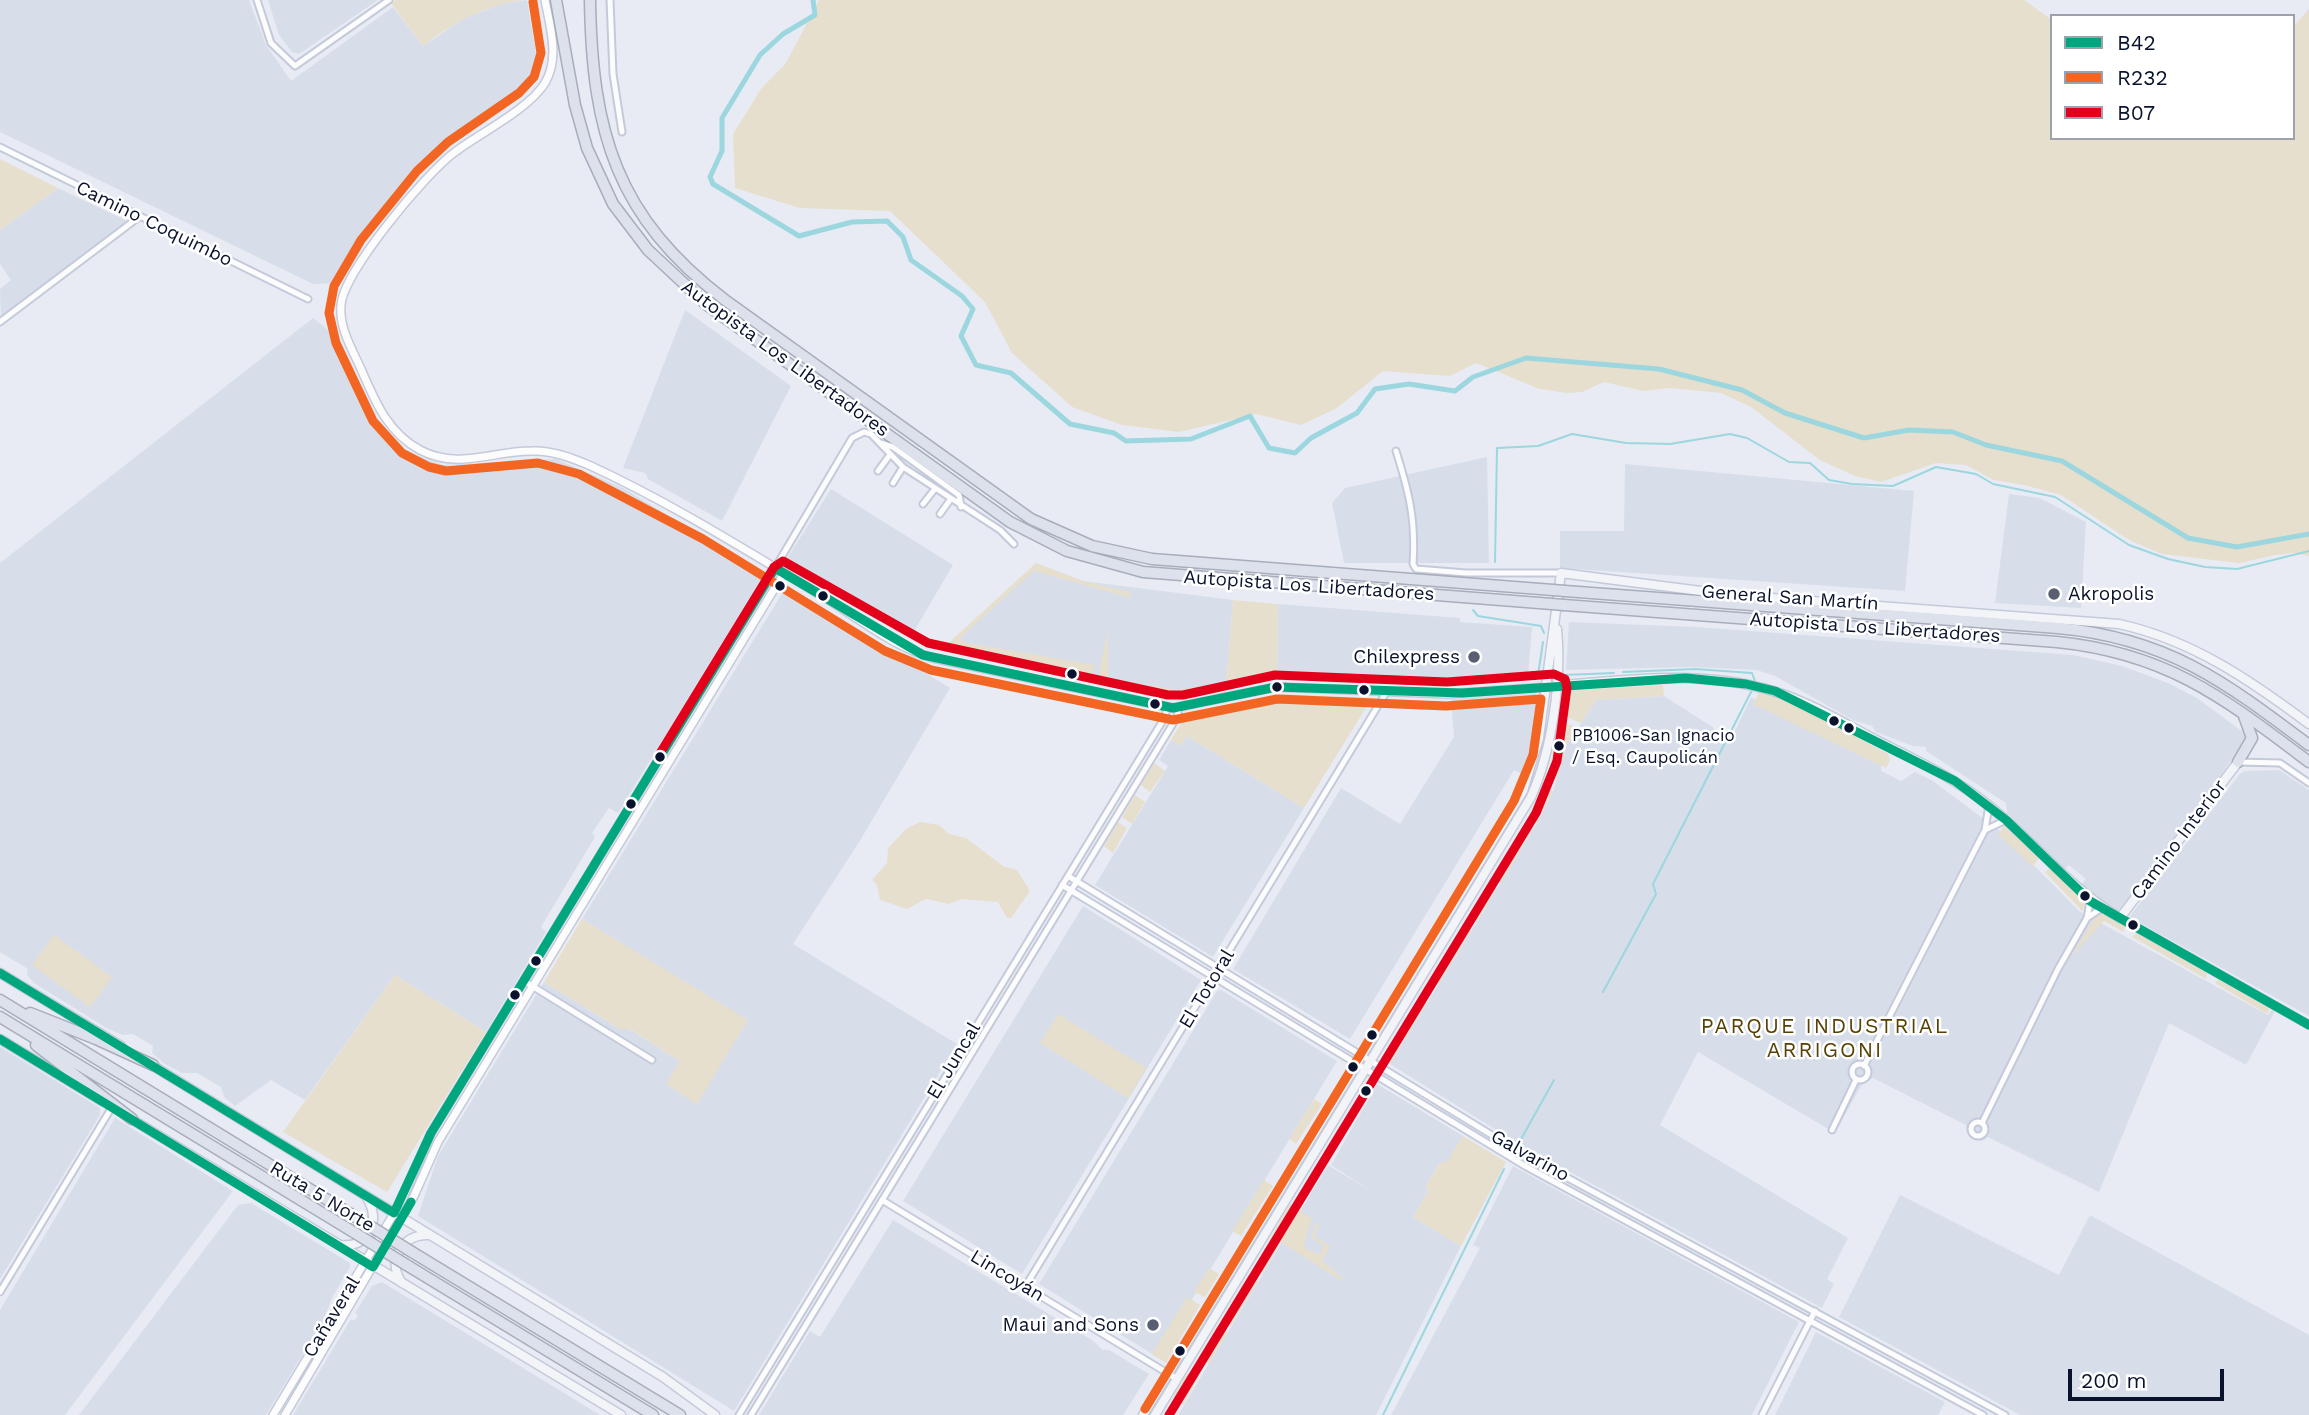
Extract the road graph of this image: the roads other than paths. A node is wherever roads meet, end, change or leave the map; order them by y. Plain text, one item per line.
1 (257, 0) edge
2 (389, 0) edge
3 (545, 0) edge
4 (556, 0) edge
5 (590, 0) edge
6 (610, 0) edge
7 (622, 132) dead end
8 (0, 147) edge
9 (139, 217) junction
10 (308, 299) dead end
11 (0, 322) edge
12 (880, 443) junction
13 (1396, 451) dead end
14 (890, 456) junction
15 (903, 467) junction
16 (878, 471) dead end
17 (893, 483) dead end
18 (934, 490) junction
19 (950, 500) junction
20 (923, 504) dead end
21 (961, 507) junction
22 (940, 514) dead end
23 (1014, 544) dead end
24 (775, 568) junction
25 (784, 573) junction
26 (1561, 573) junction
27 (1550, 686) junction
28 (1387, 691) junction
29 (1167, 707) junction
30 (1179, 708) junction
31 (1548, 709) junction
32 (2239, 710) junction
33 (2309, 723) edge
34 (2309, 745) edge
35 (2248, 757) junction
36 (2238, 762) joint
37 (2309, 762) edge
38 (2309, 783) edge
39 (1989, 805) junction
40 (2006, 820) junction
41 (1501, 828) junction
42 (1985, 830) junction
43 (1510, 834) junction
44 (1485, 855) junction
45 (1493, 860) junction
46 (1068, 876) junction
47 (1076, 882) junction
48 (1062, 885) junction
49 (1071, 891) junction
50 (2090, 901) junction
51 (2102, 908) junction
52 (2087, 918) junction
53 (2120, 918) junction
54 (1219, 969) junction
55 (0, 973) edge
56 (1214, 977) junction
57 (524, 981) junction
58 (533, 987) junction
59 (2, 1001) edge
60 (1389, 1012) junction
61 (1397, 1018) junction
62 (5, 1019) edge
63 (2309, 1025) edge
64 (0, 1039) edge
65 (1362, 1056) junction
66 (653, 1060) dead end
67 (1371, 1062) junction
68 (153, 1065) junction
69 (1356, 1065) junction
70 (1864, 1066) junction
71 (1366, 1070) junction
72 (1856, 1080) junction
73 (112, 1107) junction
74 (132, 1119) junction
75 (1982, 1123) dead end
76 (1832, 1130) dead end
77 (1510, 1146) junction
78 (1505, 1155) junction
79 (1296, 1164) junction
80 (1304, 1170) junction
81 (873, 1194) junction
82 (366, 1196) junction
83 (882, 1200) junction
84 (398, 1216) junction
85 (1668, 1232) junction
86 (431, 1236) junction
87 (1662, 1241) junction
88 (335, 1244) junction
89 (369, 1265) junction
90 (403, 1284) junction
91 (1025, 1287) junction
92 (0, 1292) edge
93 (1815, 1311) junction
94 (1810, 1320) junction
95 (1189, 1341) junction
96 (1197, 1347) junction
97 (1168, 1374) junction
98 (1177, 1379) junction
99 (757, 1385) junction
100 (766, 1391) junction
101 (273, 1415) edge
102 (285, 1415) edge
103 (621, 1415) edge
104 (653, 1415) edge
105 (680, 1415) edge
106 (715, 1415) edge
107 (739, 1415) edge
108 (751, 1415) edge
109 (1143, 1415) edge
110 (1155, 1415) edge
111 (1762, 1415) edge
112 (1983, 1415) edge
113 (2004, 1415) edge

1 - 2 street
3 - 24 street
4 - 32 highway, Autopista Los Libertadores, bridge
5 - 34 highway, Autopista Los Libertadores, bridge
6 - 7 street
8 - 9 street, Camino Coquimbo
9 - 10 street, Camino Coquimbo
9 - 11 street
12 - 14 street
12 - 21 street
12 - 24 street
13 - 26 street, General San Martín
14 - 15 street
14 - 16 street
15 - 17 street
15 - 18 street
18 - 19 street
18 - 20 street
19 - 21 street
19 - 22 street
21 - 23 street
24 - 25 street
24 - 57 street, Cañaveral
25 - 29 street
25 - 58 street, Cañaveral
26 - 27 main road
26 - 33 main road, General San Martín
27 - 28 street
27 - 31 main road
27 - 39 main road
28 - 30 street
28 - 54 street, El Totoral
29 - 30 street
29 - 46 street, El Juncal
30 - 47 street, El Juncal
31 - 41 main road
31 - 43 main road
32 - 35 highway
32 - 37 highway, Autopista Los Libertadores
35 - 36 highway
35 - 38 street
36 - 53 main road, Camino Interior
39 - 40 main road
39 - 42 street
40 - 42 street
40 - 50 main road
41 - 43 main road
41 - 44 main road
42 - 70 street
43 - 45 main road
44 - 45 main road
44 - 60 main road
45 - 61 main road
46 - 47 street, Galvarino
46 - 48 street, El Juncal
47 - 49 street, El Juncal
47 - 54 street, Galvarino
48 - 49 street, Galvarino
48 - 81 street, El Juncal
49 - 56 street, Galvarino
49 - 83 street, El Juncal
50 - 51 main road
50 - 52 street
51 - 52 street
51 - 53 main road
52 - 75 street
53 - 63 street
54 - 56 street, El Totoral
54 - 65 street, Galvarino
55 - 68 main road
56 - 69 street, Galvarino
56 - 91 street, El Totoral
57 - 58 street
57 - 84 street, Cañaveral
58 - 66 street
58 - 84 street, Cañaveral
59 - 68 highway
59 - 105 highway, Ruta 5 Norte, bridge
60 - 61 main road
60 - 65 main road
61 - 67 main road
62 - 74 highway
62 - 104 highway, Ruta 5 Norte, bridge
64 - 73 main road
65 - 67 street, Galvarino
65 - 69 main road
67 - 71 main road
67 - 77 street, Galvarino
68 - 82 main road
69 - 71 street, Galvarino
69 - 79 main road
70 - 72 street
70 - 72 street
71 - 78 street, Galvarino
71 - 80 main road
72 - 76 street
73 - 74 main road
73 - 92 street
74 - 88 main road
77 - 78 street
77 - 85 street, Galvarino
78 - 87 street, Galvarino
79 - 80 main road
79 - 95 main road
80 - 96 main road
81 - 83 street, Lincoyán
81 - 99 street, El Juncal
82 - 84 main road
82 - 88 main road
83 - 91 street, Lincoyán
83 - 100 street, El Juncal
84 - 86 main road
84 - 89 street, Cañaveral
85 - 87 street
85 - 93 street, Galvarino
86 - 90 main road
86 - 106 main road
87 - 94 street, Galvarino
88 - 89 main road
89 - 90 main road
89 - 101 street, Cañaveral
89 - 102 street, Cañaveral
90 - 103 main road
91 - 97 street, Lincoyán
93 - 94 street
93 - 113 street, Galvarino
94 - 111 street
94 - 112 street, Galvarino
95 - 96 main road
95 - 97 main road
96 - 98 main road
97 - 98 street, Lincoyán
97 - 109 main road
98 - 110 main road
99 - 100 street
99 - 107 street, El Juncal
100 - 108 street, El Juncal

